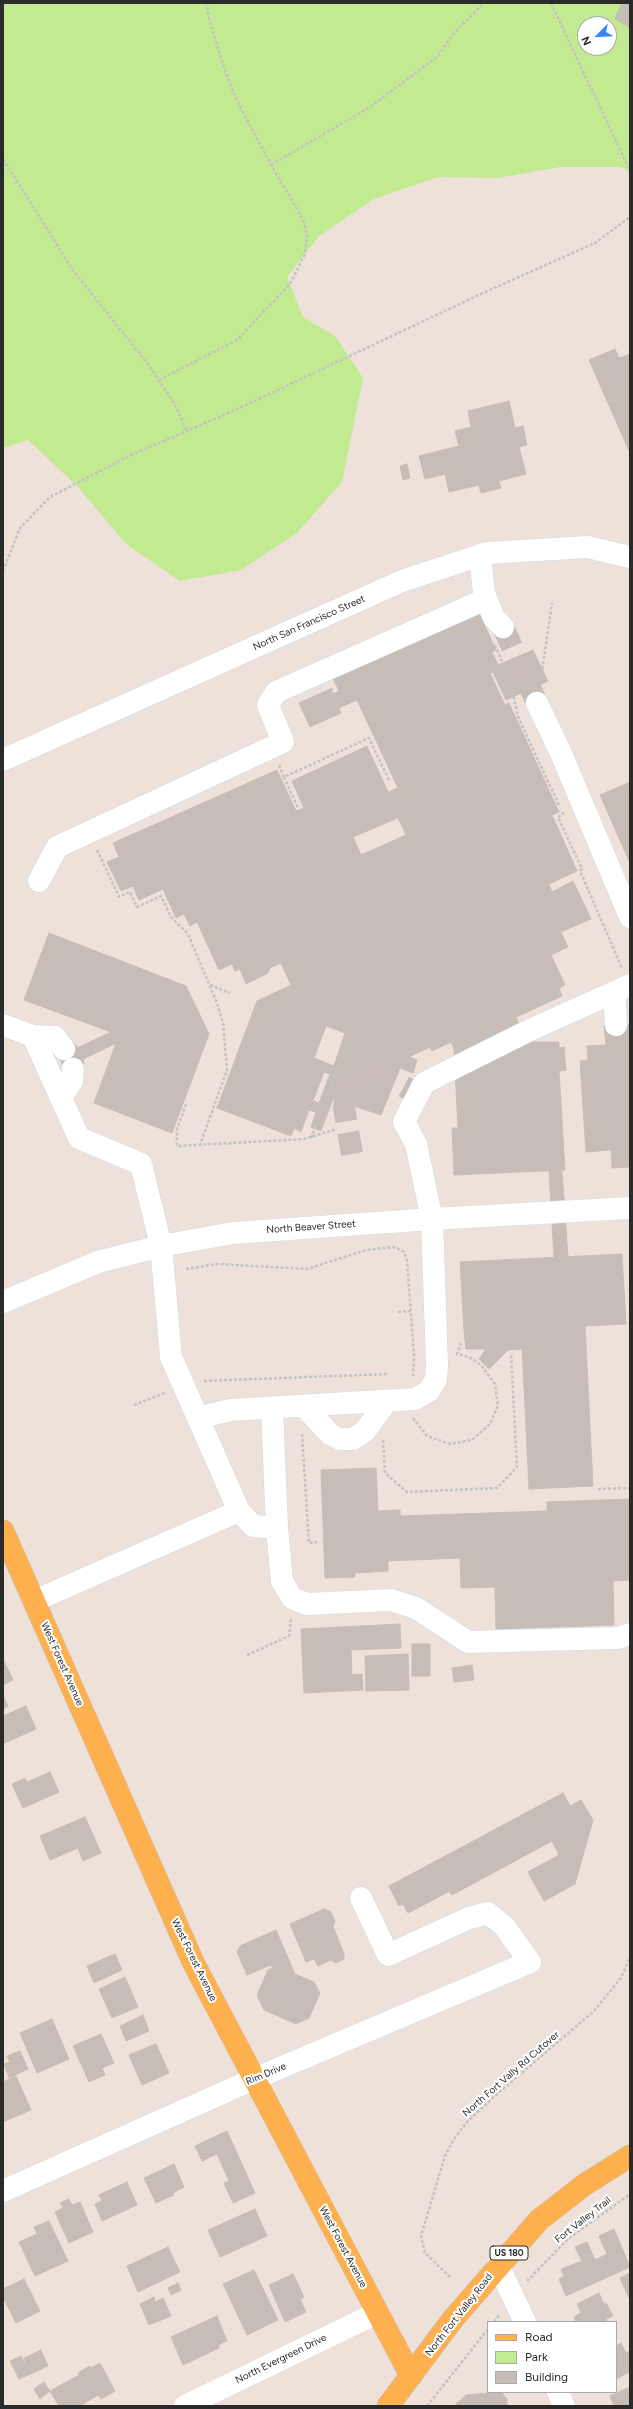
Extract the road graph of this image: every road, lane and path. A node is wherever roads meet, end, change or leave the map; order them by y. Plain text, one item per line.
1 (206, 3) edge
2 (484, 3) edge
3 (551, 3) edge
4 (3, 159) edge
5 (271, 165) junction
6 (630, 171) edge
7 (630, 217) edge
8 (159, 380) junction
9 (187, 431) junction
10 (480, 555) junction
11 (630, 557) edge
12 (3, 571) edge
13 (486, 599) junction
14 (552, 602) dead end
15 (497, 633) joint
16 (330, 684) dead end
17 (512, 691) junction
18 (337, 701) dead end
19 (537, 703) tunnel mouth
20 (3, 760) edge
21 (277, 762) dead end
22 (284, 777) junction
23 (389, 780) dead end
24 (298, 808) dead end
25 (95, 845) dead end
26 (39, 881) dead end
27 (630, 917) edge
28 (210, 984) junction
29 (622, 989) edge
30 (230, 993) dead end
31 (3, 1025) edge
32 (616, 1025) dead end
33 (33, 1036) junction
34 (64, 1049) dead end
35 (417, 1067) dead end
36 (73, 1069) dead end
37 (61, 1097) junction
38 (186, 1104) dead end
39 (337, 1129) dead end
40 (311, 1138) junction
41 (200, 1145) junction
42 (630, 1208) edge
43 (432, 1219) junction
44 (161, 1246) junction
45 (186, 1269) dead end
46 (3, 1302) edge
47 (412, 1311) junction
48 (398, 1312) dead end
49 (460, 1343) dead end
50 (511, 1353) dead end
51 (387, 1374) dead end
52 (412, 1380) dead end
53 (184, 1386) junction
54 (387, 1401) junction
55 (134, 1405) dead end
56 (304, 1406) junction
57 (272, 1408) junction
58 (410, 1413) dead end
59 (198, 1418) junction
60 (302, 1433) dead end
61 (383, 1434) dead end
62 (630, 1488) edge
63 (598, 1489) dead end
64 (238, 1511) junction
65 (277, 1528) junction
66 (3, 1531) edge
67 (317, 1542) dead end
68 (292, 1598) junction
69 (34, 1601) junction
70 (630, 1634) edge
71 (247, 1655) dead end
72 (361, 1898) dead end
73 (630, 1957) edge
74 (254, 2079) junction
75 (630, 2156) edge
76 (3, 2191) edge
77 (630, 2194) edge
78 (498, 2265) junction
79 (450, 2277) dead end
80 (530, 2277) dead end
81 (377, 2312) junction
82 (498, 2317) dead end
83 (495, 2321) edge
84 (525, 2321) edge
85 (487, 2330) edge
86 (411, 2376) junction
87 (558, 2393) edge
88 (185, 2406) edge
89 (388, 2406) edge
90 (427, 2406) edge
91 (564, 2406) edge

1 - 5 path
2 - 5 path
3 - 6 path
4 - 8 path
5 - 8 path
7 - 9 path
8 - 9 path
9 - 12 path
10 - 11 street, North San Francisco Street
10 - 13 street
10 - 20 street, North San Francisco Street
13 - 15 street
13 - 26 street
14 - 17 path
15 - 17 path
16 - 18 path
17 - 29 path
19 - 27 street
21 - 22 path
22 - 23 path
22 - 24 path
25 - 28 path
28 - 30 path
28 - 41 path
29 - 32 street
29 - 43 street
31 - 33 street
33 - 34 street
33 - 37 street
35 - 40 path
36 - 37 street
37 - 44 street
38 - 41 path
39 - 40 path
40 - 41 path
42 - 43 street, North Beaver Street
43 - 44 street, North Beaver Street
43 - 54 street
44 - 46 street, North Beaver Street
44 - 53 street
45 - 47 path
47 - 48 path
47 - 52 path
49 - 58 path
50 - 61 path
51 - 53 path
53 - 55 path
53 - 59 street
54 - 56 street
54 - 56 street
56 - 57 street
57 - 59 street
57 - 65 street
59 - 64 street
60 - 67 path
62 - 63 path
64 - 65 street
64 - 69 street
65 - 68 street
66 - 69 main road, West Forest Avenue
68 - 70 street
68 - 71 path
69 - 74 main road, West Forest Avenue
72 - 74 street, Rim Drive
73 - 79 path, North Fort Vally Rd Cutover
74 - 76 street, Rim Drive
74 - 81 main road, West Forest Avenue
75 - 78 main road, North Fort Valley Road / US 180
77 - 80 path, Fort Valley Trail
78 - 84 street
78 - 86 main road, North Fort Valley Road / US 180
81 - 86 main road, West Forest Avenue
81 - 88 street, North Evergreen Drive
82 - 83 path
85 - 90 path
86 - 89 main road, North Fort Valley Road / US 180
87 - 91 street

